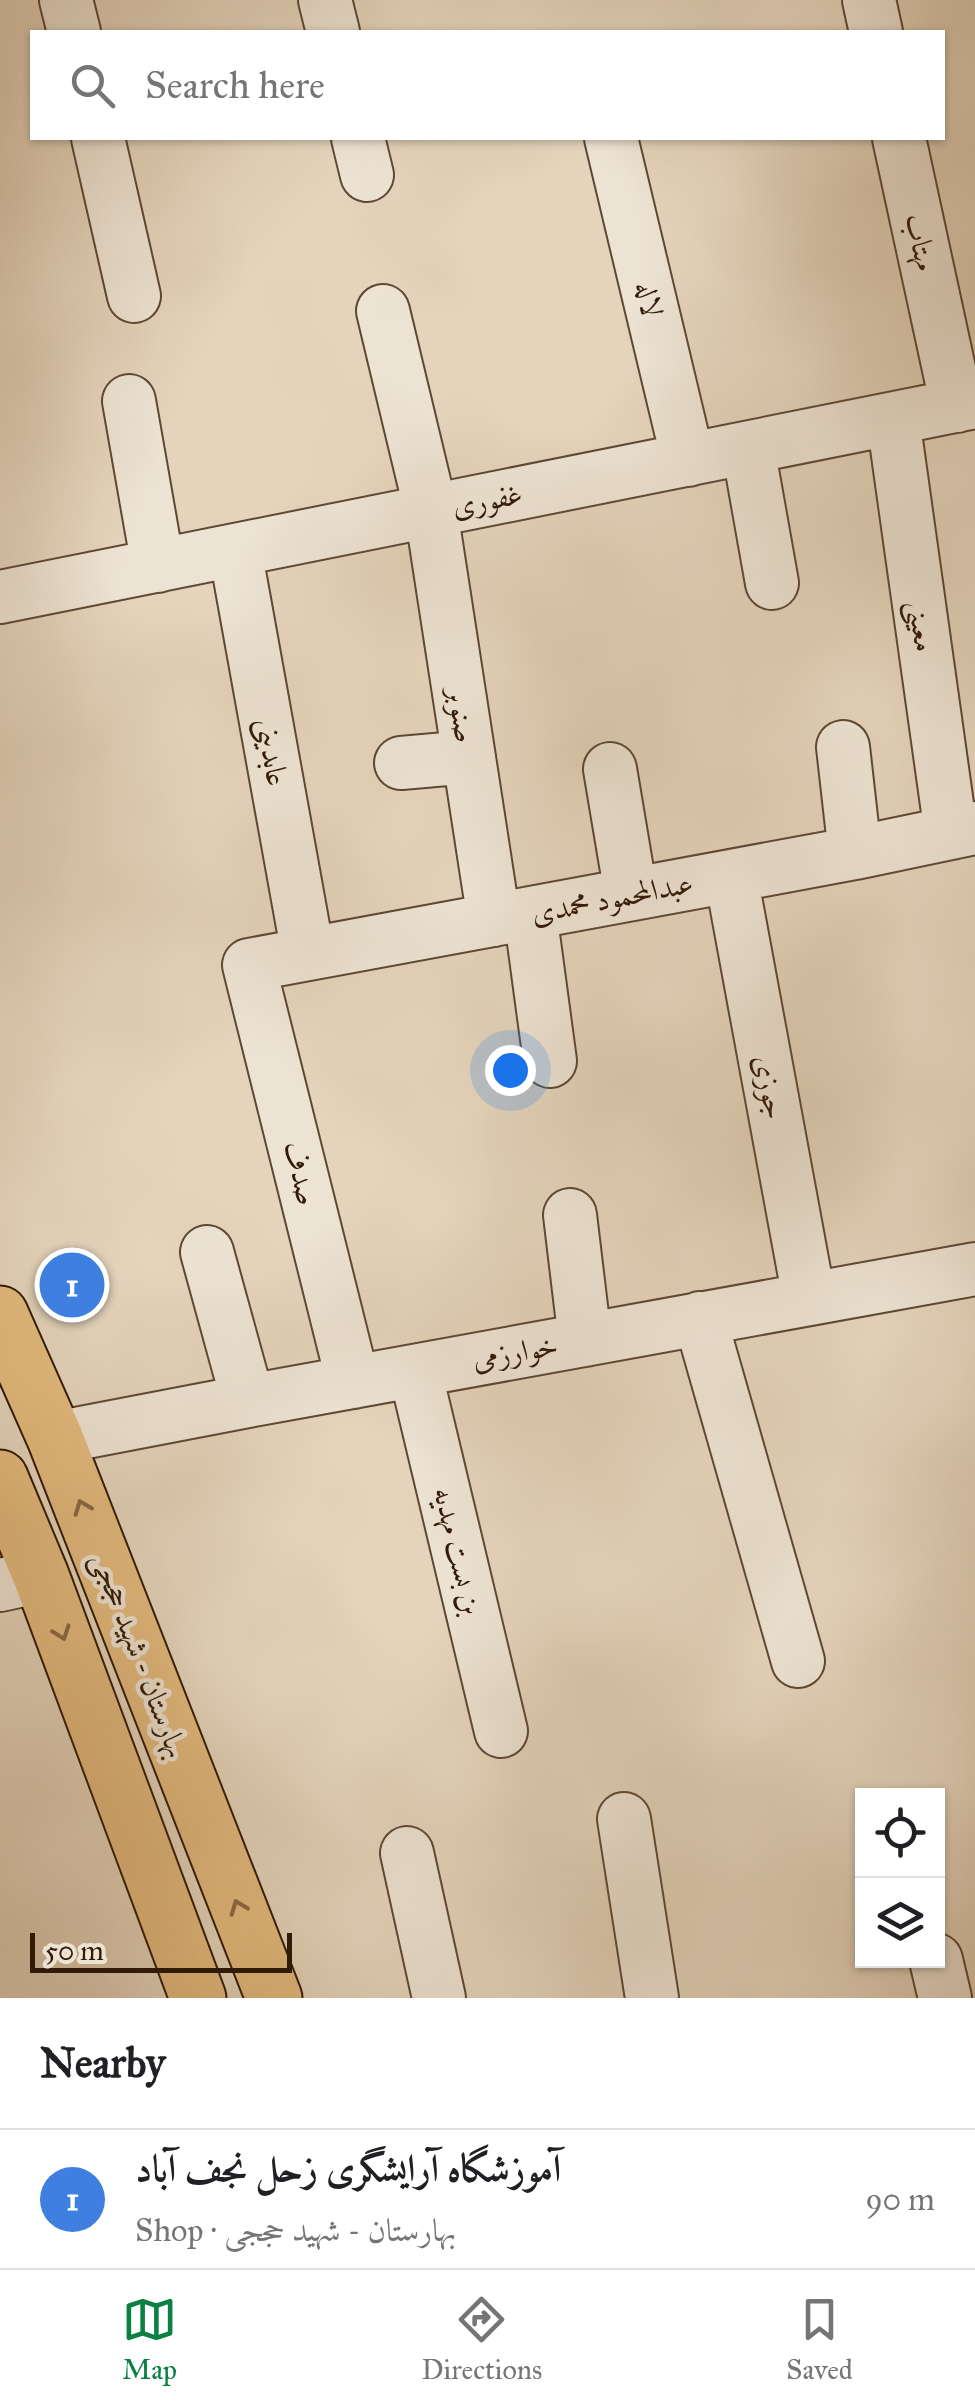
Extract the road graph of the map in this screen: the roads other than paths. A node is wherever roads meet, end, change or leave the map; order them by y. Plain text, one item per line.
1 (66, 0) edge
2 (325, 0) edge
3 (869, 0) edge
4 (74, 30) edge
5 (332, 30) edge
6 (876, 30) edge
7 (98, 140) edge
8 (611, 140) edge
9 (900, 140) edge
10 (134, 296) dead end
11 (383, 311) dead end
12 (130, 401) dead end
13 (966, 404) edge
14 (893, 418) junction
15 (748, 448) junction
16 (688, 460) junction
17 (431, 511) junction
18 (235, 550) junction
19 (158, 566) junction
20 (772, 583) dead end
21 (0, 597) edge
22 (843, 747) dead end
23 (468, 757) junction
24 (401, 763) dead end
25 (610, 769) dead end
26 (969, 830) edge
27 (855, 853) junction
28 (730, 876) junction
29 (631, 894) junction
30 (512, 917) junction
31 (308, 954) junction
32 (249, 965) joint
33 (550, 1062) dead end
34 (570, 1215) dead end
35 (208, 1252) dead end
36 (975, 1268) edge
37 (809, 1298) junction
38 (0, 1314) edge
39 (700, 1318) junction
40 (585, 1340) junction
41 (415, 1370) junction
42 (353, 1382) junction
43 (248, 1400) junction
44 (55, 1438) junction
45 (0, 1478) edge
46 (20, 1580) edge
47 (798, 1661) dead end
48 (501, 1732) dead end
49 (624, 1819) dead end
50 (407, 1854) dead end
51 (938, 1968) edge
52 (198, 1998) edge
53 (274, 1998) edge
54 (440, 1998) edge
55 (652, 1998) edge
56 (945, 1998) edge

1 - 4 street
2 - 5 street
3 - 6 street
7 - 10 street
8 - 16 street, لاله
9 - 13 street, مهتاب
11 - 17 street, صنوبر
12 - 19 street
13 - 14 street, غفوری
14 - 15 street, غفوری
14 - 26 street, معینی
15 - 16 street, غفوری
15 - 20 street
16 - 17 street, غفوری
17 - 18 street, غفوری
17 - 23 street, صنوبر
18 - 19 street, غفوری
18 - 31 street, عابدینی
19 - 21 street, غفوری
22 - 27 street
23 - 24 street
23 - 30 street, صنوبر
25 - 29 street
26 - 27 street, عبدالمحمود محمدی
27 - 28 street, عبدالمحمود محمدی
28 - 29 street, عبدالمحمود محمدی
28 - 37 street, جوزی
29 - 30 street, عبدالمحمود محمدی
30 - 31 street, عبدالمحمود محمدی
30 - 33 street, صنوبر
31 - 32 street, عبدالمحمود محمدی
32 - 42 street, صدف
34 - 40 street
35 - 43 street
36 - 37 street, خوارزمی
37 - 39 street, خوارزمی
38 - 44 main road, بهارستان - شهید حججی
39 - 40 street, خوارزمی
39 - 47 street
40 - 41 street, خوارزمی
41 - 42 street, خوارزمی
41 - 48 street, بن بست مهدیه
42 - 43 street, خوارزمی
43 - 44 street, خوارزمی
53 -> 44 main road, بهارستان - شهید حججی
45 - 46 main road
46 -> 52 main road
49 - 55 street
50 - 54 street
51 - 56 street

